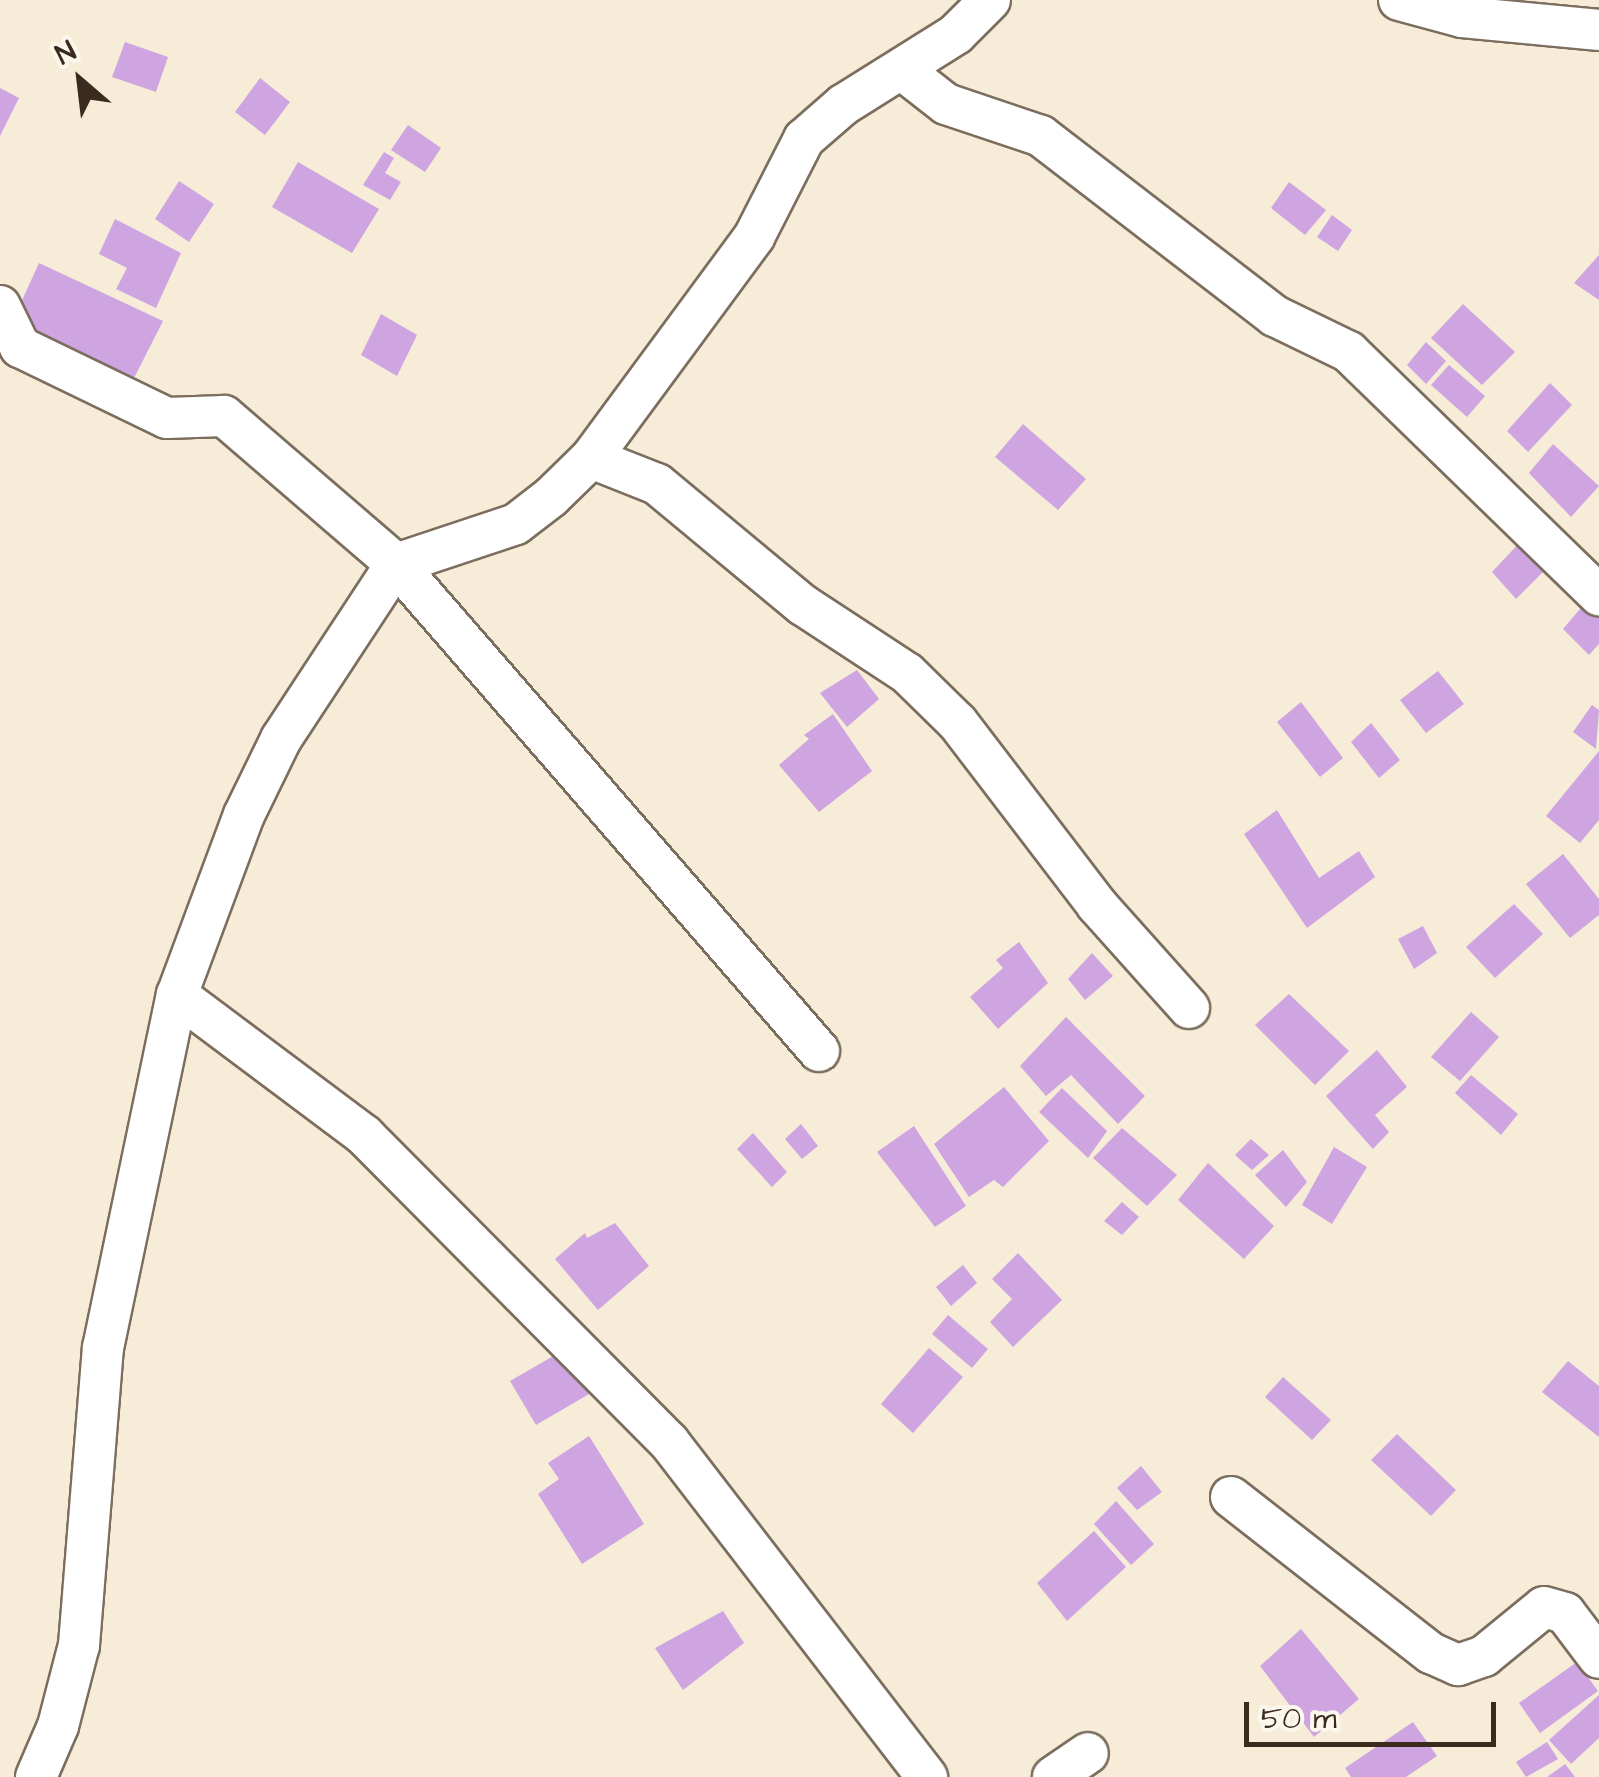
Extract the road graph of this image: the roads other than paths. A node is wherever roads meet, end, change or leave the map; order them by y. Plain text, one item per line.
1 (990, 0) edge
2 (1399, 0) edge
3 (1599, 30) edge
4 (905, 72) junction
5 (0, 306) edge
6 (590, 458) junction
7 (396, 564) junction
8 (1599, 595) edge
9 (177, 995) junction
10 (1188, 1008) dead end
11 (819, 1051) dead end
12 (1231, 1497) dead end
13 (1599, 1658) edge
14 (1088, 1753) dead end
15 (36, 1777) edge
16 (928, 1777) edge
17 (1053, 1777) edge

1 - 4 street
2 - 3 street
4 - 6 street
4 - 8 street
5 - 7 street
6 - 7 street
6 - 10 street
7 - 9 street
7 - 11 street
9 - 15 street
9 - 16 street
12 - 13 street
14 - 17 street

